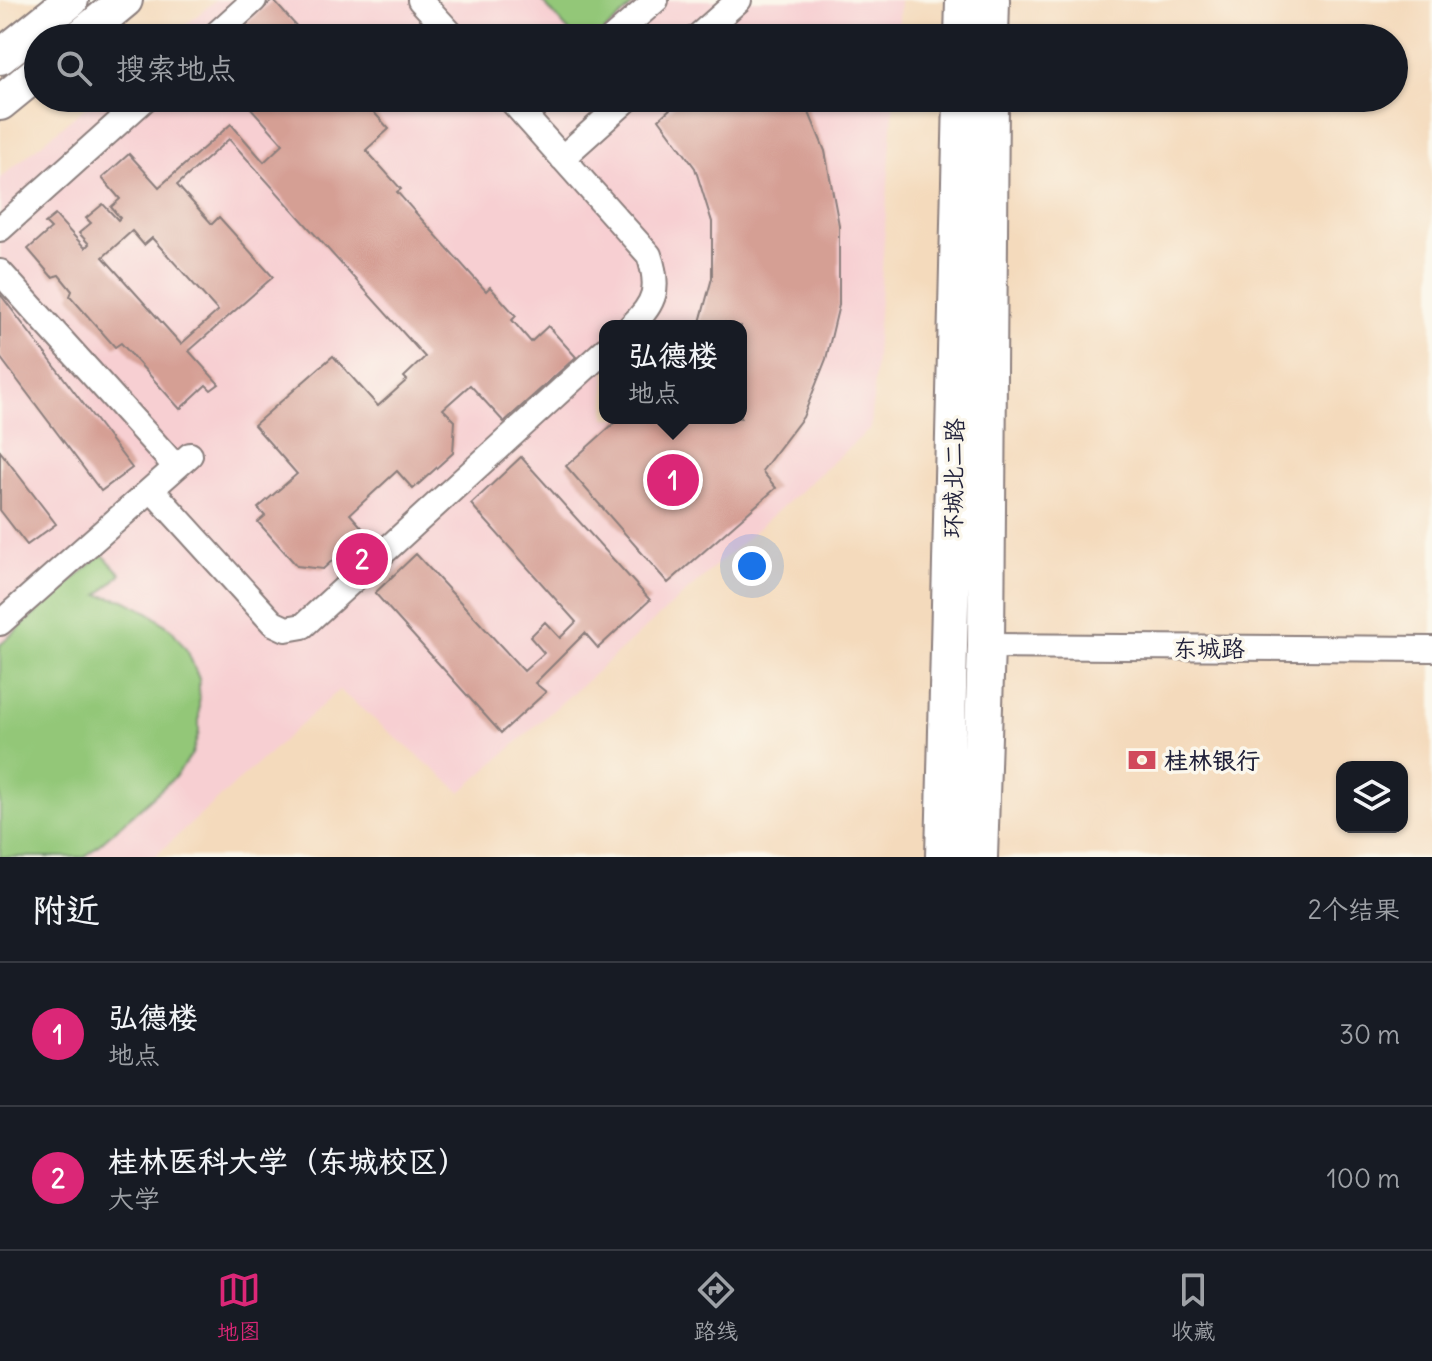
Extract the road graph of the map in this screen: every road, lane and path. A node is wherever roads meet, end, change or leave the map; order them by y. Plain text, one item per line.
1 (71, 0) edge
2 (125, 0) edge
3 (254, 0) edge
4 (420, 0) edge
5 (656, 0) edge
6 (739, 0) edge
7 (964, 0) edge
8 (991, 0) edge
9 (41, 24) edge
10 (96, 24) edge
11 (227, 24) edge
12 (442, 24) edge
13 (628, 24) edge
14 (712, 24) edge
15 (963, 24) edge
16 (990, 24) edge
17 (24, 38) edge
18 (0, 57) edge
19 (24, 83) edge
20 (0, 103) edge
21 (130, 112) edge
22 (522, 112) edge
23 (613, 112) edge
24 (962, 112) edge
25 (990, 112) edge
26 (562, 158) junction
27 (0, 229) edge
28 (0, 272) edge
29 (637, 320) edge
30 (599, 355) edge
31 (152, 490) junction
32 (0, 623) edge
33 (986, 646) junction
34 (1432, 649) edge
35 (944, 857) edge
36 (979, 857) edge

1 - 9 street
2 - 10 street
3 - 11 street
4 - 12 street
5 - 13 street
6 - 14 street
7 - 15 main road
8 - 16 main road
17 - 18 street
19 - 20 street
21 - 27 street
22 - 26 street
23 - 26 street
24 - 35 main road, 环城北二路
25 - 33 main road, 环城北二路
26 - 29 street
28 - 31 street
30 - 31 street
31 - 32 street
33 - 34 street, 东城路
33 - 36 main road, 环城北二路

